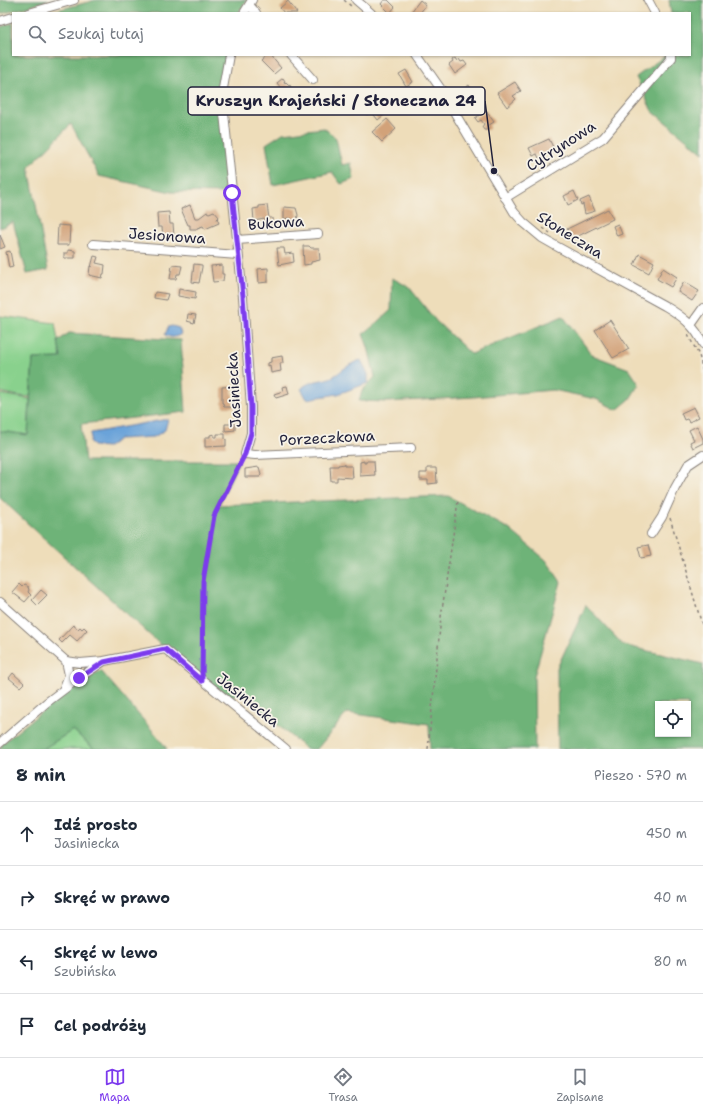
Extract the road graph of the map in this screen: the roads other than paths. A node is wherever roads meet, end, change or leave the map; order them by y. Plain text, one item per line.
1 (74, 0) edge
2 (356, 0) edge
3 (648, 0) edge
4 (250, 2) edge
5 (32, 12) edge
6 (245, 12) edge
7 (255, 12) edge
8 (370, 12) edge
9 (654, 12) edge
10 (12, 18) edge
11 (0, 21) edge
12 (229, 56) edge
13 (292, 56) edge
14 (418, 56) edge
15 (671, 56) edge
16 (313, 80) dead end
17 (505, 198) junction
18 (318, 234) dead end
19 (237, 240) junction
20 (93, 244) dead end
21 (238, 255) junction
22 (703, 308) edge
23 (691, 324) junction
24 (703, 344) edge
25 (411, 448) dead end
26 (245, 454) joint
27 (703, 455) edge
28 (651, 534) dead end
29 (0, 602) edge
30 (66, 661) junction
31 (104, 662) junction
32 (63, 690) junction
33 (1, 741) edge
34 (286, 749) edge

1 - 5 street
2 - 8 street
3 - 9 street
4 - 6 street
4 - 7 street
10 - 11 street
12 - 19 street, Jasiniecka
13 - 16 street
14 - 17 street, Słoneczna
15 - 17 street, Cytrynowa
17 - 23 street, Słoneczna
18 - 19 street, Bukowa
19 - 21 street, Jasiniecka
20 - 21 street, Jesionowa
21 - 26 street, Jasiniecka
22 - 23 street
23 - 24 street, Słoneczna
25 - 26 street, Porzeczkowa
27 - 28 street
29 - 30 street
30 - 31 street
30 - 32 street
31 - 32 street
31 - 34 street, Jasiniecka
32 - 33 street

